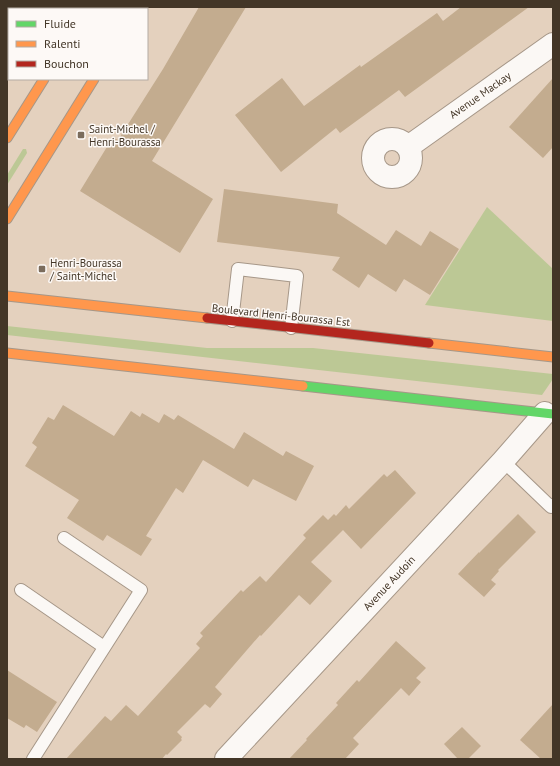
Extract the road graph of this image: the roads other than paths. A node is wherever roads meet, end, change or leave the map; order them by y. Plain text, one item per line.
1 (553, 44) edge
2 (43, 80) edge
3 (93, 80) edge
4 (7, 138) edge
5 (408, 147) dead end
6 (7, 219) edge
7 (7, 296) edge
8 (232, 322) junction
9 (291, 328) junction
10 (7, 353) edge
11 (553, 357) edge
12 (550, 412) edge
13 (503, 461) junction
14 (553, 505) edge
15 (64, 538) dead end
16 (21, 590) dead end
17 (104, 647) junction
18 (33, 759) edge
19 (226, 759) edge

1 - 5 street, Avenue Mackay
2 - 4 main road
3 - 6 main road
7 - 8 main road, Boulevard Henri-Bourassa Est
8 - 9 main road, Boulevard Henri-Bourassa Est
8 - 9 lane
9 - 11 main road, Boulevard Henri-Bourassa Est
10 - 12 main road
12 - 13 street, Avenue Audoin
13 - 14 lane
13 - 19 street, Avenue Audoin
15 - 17 lane
16 - 17 lane
17 - 18 lane

